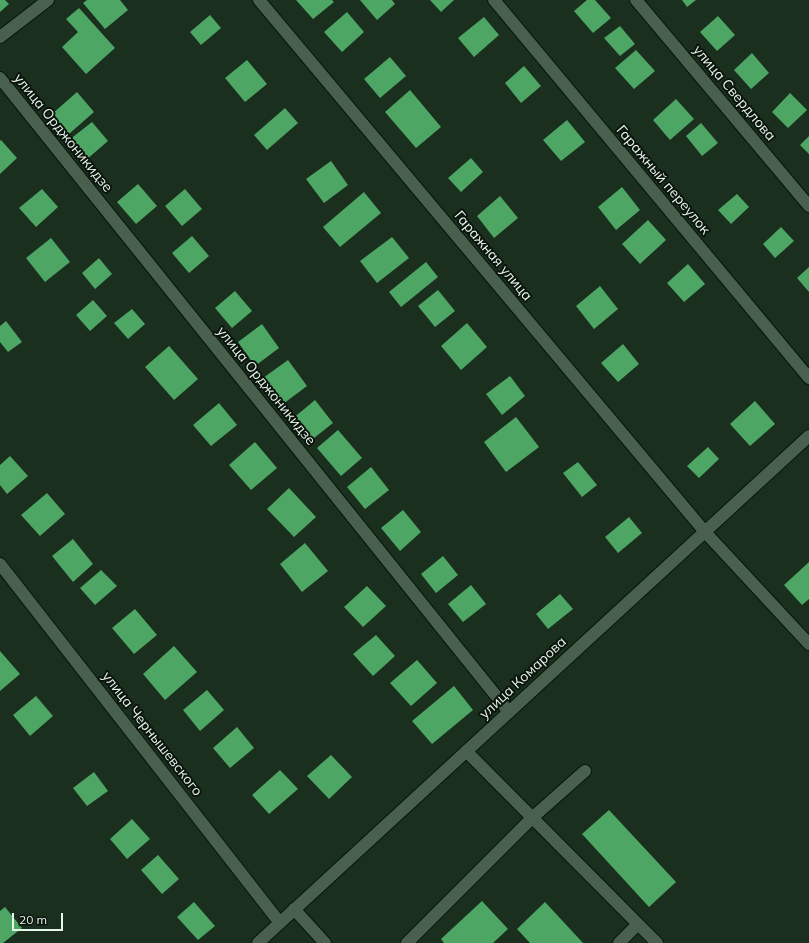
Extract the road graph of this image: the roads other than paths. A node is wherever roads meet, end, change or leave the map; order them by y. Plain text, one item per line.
1 (48, 0) edge
2 (259, 0) edge
3 (494, 0) edge
4 (636, 0) edge
5 (0, 37) edge
6 (0, 78) edge
7 (809, 206) edge
8 (809, 378) edge
9 (809, 436) edge
10 (705, 532) junction
11 (0, 564) edge
12 (809, 644) edge
13 (509, 712) junction
14 (466, 751) junction
15 (585, 771) dead end
16 (532, 818) junction
17 (294, 910) junction
18 (280, 923) junction
19 (638, 924) junction
20 (258, 943) edge
21 (325, 943) edge
22 (407, 943) edge
23 (619, 943) edge
24 (656, 943) edge

1 - 5 street
2 - 10 street, Гаражная улица
3 - 8 street, Гаражный переулок
4 - 7 street, улица Свердлова
6 - 13 street, улица Орджоникидзе
9 - 10 street, улица Комарова
10 - 12 street, Гаражная улица
10 - 13 street, улица Комарова
11 - 18 street, улица Чернышевского
13 - 14 street, улица Комарова
14 - 16 street
14 - 17 street, улица Комарова
15 - 16 street
16 - 19 street
16 - 22 street
17 - 18 street, улица Комарова
17 - 21 street
18 - 20 street, улица Комарова
19 - 23 street
19 - 24 street

